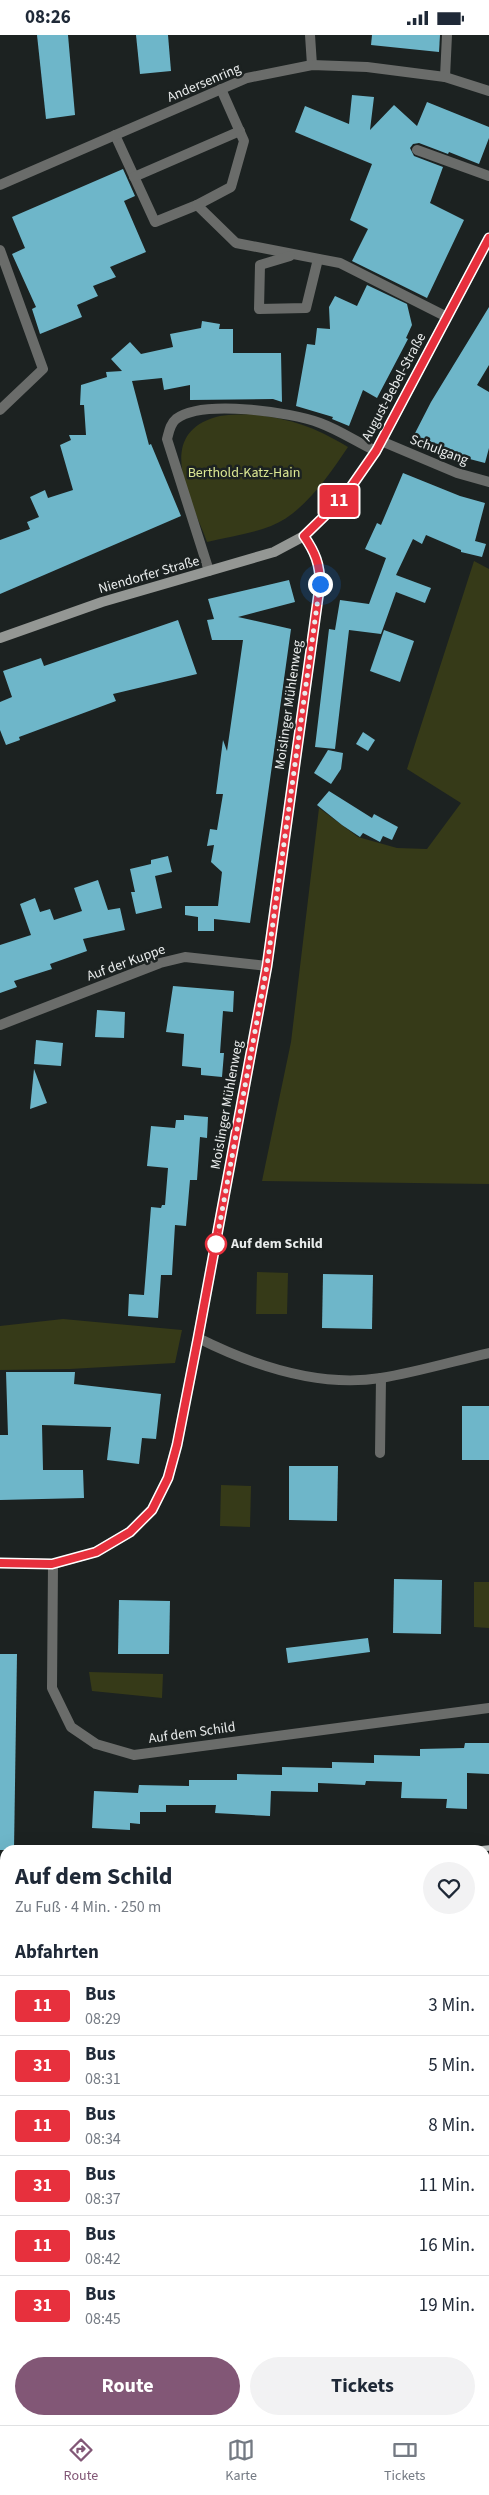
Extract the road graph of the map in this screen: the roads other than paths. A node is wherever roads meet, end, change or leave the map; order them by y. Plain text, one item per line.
1 (310, 35) edge
2 (447, 35) edge
3 (312, 65) junction
4 (445, 77) junction
5 (222, 89) junction
6 (489, 91) edge
7 (240, 131) junction
8 (115, 135) junction
9 (417, 151) dead end
10 (489, 176) edge
11 (134, 177) junction
12 (0, 185) edge
13 (198, 205) junction
14 (489, 238) edge
15 (0, 250) edge
16 (293, 255) junction
17 (318, 259) junction
18 (447, 317) junction
19 (0, 410) edge
20 (381, 441) junction
21 (376, 451) junction
22 (489, 482) edge
23 (304, 536) junction
24 (209, 571) junction
25 (0, 638) edge
26 (267, 966) junction
27 (0, 1025) edge
28 (198, 1338) junction
29 (489, 1353) edge
30 (381, 1378) junction
31 (380, 1453) dead end
32 (0, 1563) edge
33 (52, 1564) junction
34 (489, 1708) edge

1 - 3 street
2 - 4 street
3 - 4 street, Andersenring
3 - 5 street, Andersenring
4 - 6 street, Andersenring
5 - 7 street
5 - 8 street, Andersenring
7 - 11 street
7 - 13 street
8 - 11 street
8 - 12 street, Andersenring
9 - 10 street
11 - 13 street
13 - 16 street
14 - 18 main road, August-Bebel-Straße
15 - 19 street
16 - 17 street
16 - 17 street
17 - 18 street
18 - 20 main road, August-Bebel-Straße
20 - 21 main road, August-Bebel-Straße
20 - 22 street, Schulgang
21 - 23 main road, August-Bebel-Straße
21 - 24 street
23 - 24 main road, Niendorfer Straße
23 - 26 street, Moislinger Mühlenweg
24 - 25 main road, Niendorfer Straße
26 - 27 street, Auf der Kuppe
26 - 28 street, Moislinger Mühlenweg
28 - 30 street
28 - 33 street, Moislinger Mühlenweg
29 - 30 street
30 - 31 street
32 - 33 street, Moislinger Mühlenweg
33 - 34 street, Auf dem Schild

